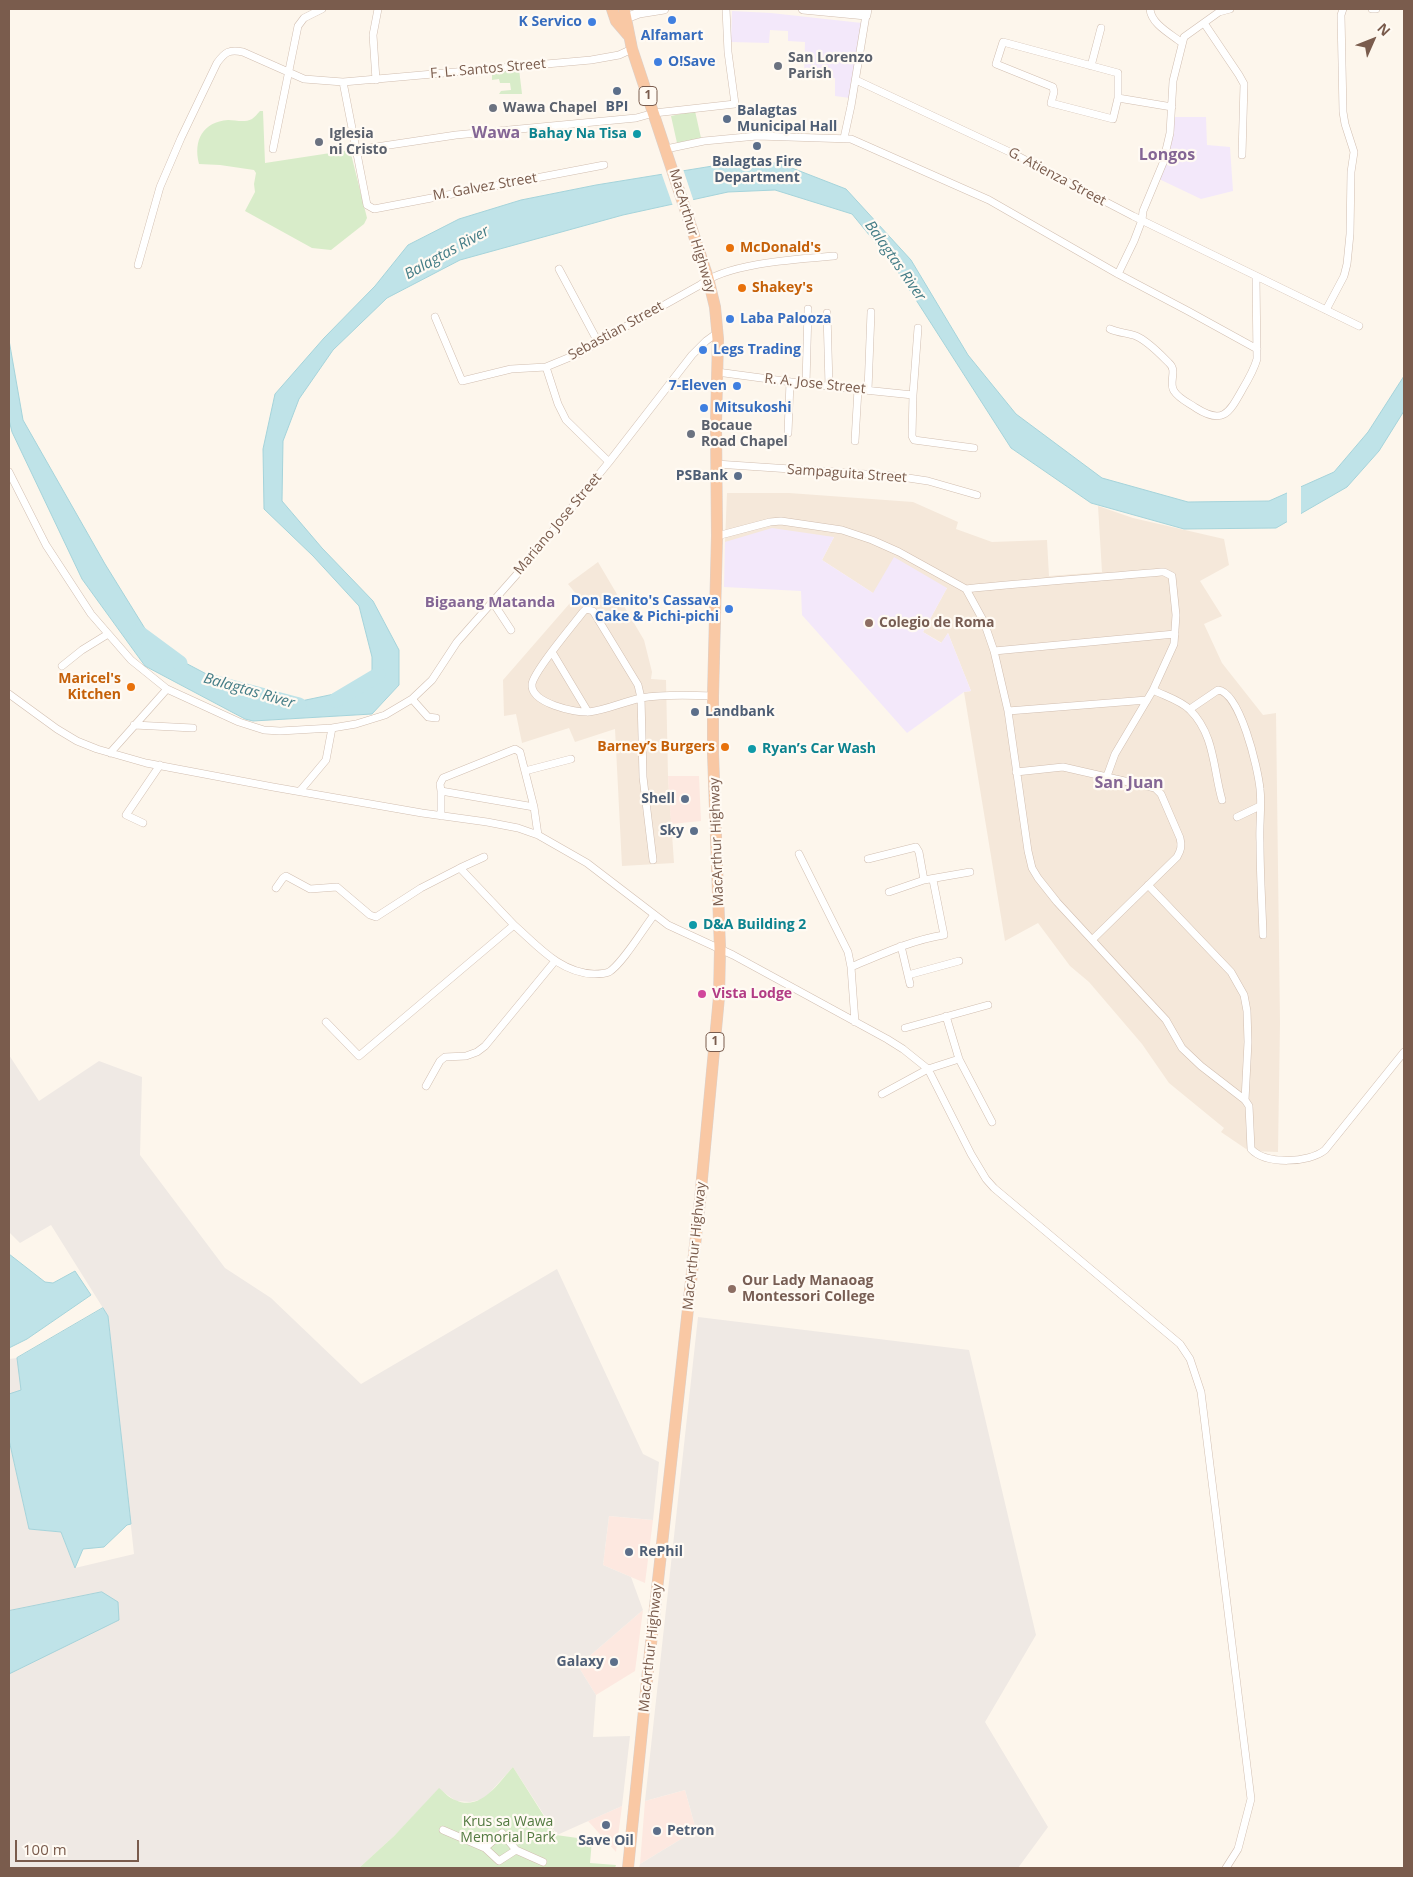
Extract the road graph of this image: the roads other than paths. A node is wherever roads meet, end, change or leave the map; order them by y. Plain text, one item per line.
1 (378, 9) edge
2 (612, 9) edge
3 (664, 9) edge
4 (726, 9) edge
5 (803, 9) edge
6 (1150, 9) edge
7 (1230, 9) edge
8 (1343, 9) edge
9 (318, 10) edge
10 (866, 12) edge
11 (622, 16) edge
12 (1204, 23) junction
13 (1101, 28) dead end
14 (1182, 43) junction
15 (632, 49) junction
16 (1090, 66) junction
17 (289, 74) junction
18 (376, 80) junction
19 (856, 80) junction
20 (343, 82) junction
21 (1118, 98) junction
22 (1172, 107) junction
23 (654, 113) junction
24 (844, 138) junction
25 (273, 149) dead end
26 (356, 150) junction
27 (667, 153) junction
28 (1242, 155) dead end
29 (604, 165) dead end
30 (1142, 220) junction
31 (834, 256) dead end
32 (138, 266) dead end
33 (559, 269) dead end
34 (1118, 274) junction
35 (1256, 276) junction
36 (708, 278) junction
37 (808, 309) dead end
38 (1326, 310) junction
39 (871, 312) dead end
40 (827, 314) dead end
41 (435, 317) dead end
42 (1358, 326) dead end
43 (918, 328) dead end
44 (1110, 329) dead end
45 (717, 332) junction
46 (598, 342) junction
47 (1257, 350) junction
48 (546, 367) junction
49 (717, 372) junction
50 (790, 382) junction
51 (806, 384) junction
52 (828, 386) junction
53 (858, 389) junction
54 (868, 390) junction
55 (913, 395) junction
56 (788, 433) dead end
57 (855, 441) dead end
58 (974, 448) dead end
59 (609, 462) junction
60 (716, 464) junction
61 (9, 472) edge
62 (977, 495) dead end
63 (717, 536) junction
64 (966, 590) junction
65 (492, 601) junction
66 (511, 630) dead end
67 (108, 634) junction
68 (1175, 634) junction
69 (994, 651) junction
70 (552, 652) junction
71 (62, 666) dead end
72 (167, 689) junction
73 (1153, 690) junction
74 (9, 694) edge
75 (713, 696) junction
76 (641, 698) junction
77 (412, 700) junction
78 (1146, 700) junction
79 (1190, 709) junction
80 (1008, 711) junction
81 (588, 712) junction
82 (436, 718) dead end
83 (134, 725) junction
84 (193, 728) dead end
85 (332, 728) junction
86 (110, 753) junction
87 (571, 758) dead end
88 (160, 765) junction
89 (525, 771) junction
90 (1016, 772) junction
91 (1107, 776) junction
92 (300, 791) junction
93 (442, 791) junction
94 (1222, 800) dead end
95 (1260, 806) junction
96 (534, 807) junction
97 (441, 816) junction
98 (1237, 817) dead end
99 (143, 823) dead end
100 (538, 835) junction
101 (799, 854) dead end
102 (484, 857) dead end
103 (868, 859) dead end
104 (653, 860) dead end
105 (460, 868) junction
106 (970, 872) dead end
107 (924, 880) junction
108 (933, 880) junction
109 (1148, 886) junction
110 (276, 888) dead end
111 (889, 892) dead end
112 (654, 915) junction
113 (514, 925) junction
114 (1263, 935) dead end
115 (1093, 939) junction
116 (901, 946) junction
117 (720, 949) junction
118 (555, 961) junction
119 (958, 961) dead end
120 (851, 967) junction
121 (908, 976) junction
122 (910, 984) dead end
123 (988, 1005) dead end
124 (946, 1016) junction
125 (326, 1022) dead end
126 (855, 1022) junction
127 (905, 1028) dead end
128 (1404, 1052) edge
129 (960, 1058) junction
130 (928, 1069) junction
131 (426, 1086) dead end
132 (882, 1094) dead end
133 (1245, 1100) junction
134 (992, 1122) dead end
135 (443, 1830) dead end
136 (485, 1848) junction
137 (516, 1850) junction
138 (543, 1862) dead end
139 (628, 1868) edge
140 (1226, 1868) edge

1 - 18 street
2 - 11 highway, MacArthur Highway / 1
3 - 11 street
4 - 23 street
5 - 10 street
6 - 14 street
7 - 12 street
8 - 38 street
9 - 17 street
10 - 19 street
11 - 15 highway, MacArthur Highway / 1
12 - 14 street
12 - 28 street
13 - 16 street
14 - 22 street
15 - 18 street, F. L. Santos Street
15 - 23 highway, MacArthur Highway / 1
16 - 21 street
16 - 21 street
17 - 20 street, F. L. Santos Street
17 - 25 street
17 - 32 street, F. L. Santos Street
18 - 20 street, F. L. Santos Street
19 - 24 street
19 - 30 street, G. Atienza Street
20 - 26 street
21 - 22 street
22 - 30 street
23 - 26 street
23 - 27 highway, MacArthur Highway / 1
24 - 27 street
24 - 34 street
26 - 29 street, M. Galvez Street
27 - 36 highway, MacArthur Highway / 1
30 - 34 street
30 - 35 street, G. Atienza Street
31 - 36 street, Sebastian Street
33 - 46 street
34 - 47 street
35 - 38 street, G. Atienza Street
35 - 47 street
36 - 45 highway, MacArthur Highway / 1
36 - 46 street, Sebastian Street
37 - 51 street
38 - 42 street, G. Atienza Street
39 - 54 street
40 - 52 street
41 - 48 street, Sebastian Street
43 - 55 street
44 - 47 street
45 - 49 highway, MacArthur Highway / 1
45 - 59 street, Mariano Jose Street
46 - 48 street, Sebastian Street
48 - 59 street
49 - 50 street, R. A. Jose Street
49 - 60 highway, MacArthur Highway / 1
50 - 51 street, R. A. Jose Street
50 - 56 street
51 - 52 street, R. A. Jose Street
52 - 53 street, R. A. Jose Street
53 - 54 street, R. A. Jose Street
53 - 57 street
54 - 55 street, R. A. Jose Street
55 - 58 street
59 - 65 street, Mariano Jose Street
60 - 62 street, Sampaguita Street
60 - 63 highway, MacArthur Highway / 1
61 - 67 street, Mariano Jose Street
63 - 64 street
63 - 75 highway, MacArthur Highway / 1
64 - 68 street
64 - 69 street
65 - 66 street
65 - 77 street, Mariano Jose Street
67 - 71 street
67 - 72 street, Mariano Jose Street
68 - 69 street
68 - 73 street
69 - 80 street
70 - 76 street
70 - 81 street
70 - 81 street
72 - 83 street
72 - 85 street, Mariano Jose Street
73 - 78 street
73 - 79 street
74 - 86 street
75 - 76 street
75 - 117 highway, MacArthur Highway / 1
76 - 81 street
76 - 104 street
77 - 82 street
77 - 85 street, Mariano Jose Street
78 - 80 street
78 - 91 street
79 - 94 street
79 - 95 street
80 - 90 street
83 - 84 street
83 - 86 street
85 - 92 street
86 - 88 street
87 - 89 street
88 - 92 street
88 - 99 street
89 - 93 street
89 - 96 street
90 - 91 street
90 - 115 street
91 - 109 street
92 - 97 street
93 - 96 street
93 - 97 street
95 - 98 street
95 - 114 street
96 - 100 street
97 - 100 street
100 - 112 street
101 - 120 street
102 - 105 street
103 - 107 street
105 - 110 street
105 - 113 street
106 - 108 street
107 - 108 street
107 - 111 street
108 - 116 street
109 - 115 street
109 - 133 street
112 - 117 street
112 - 118 street
113 - 118 street
113 - 125 street
115 - 133 street
116 - 120 street
116 - 121 street
117 - 126 street
117 - 139 highway, MacArthur Highway / 1
118 - 131 street
119 - 121 street
120 - 126 street
121 - 122 street
123 - 124 street
124 - 127 street
124 - 129 street
126 - 130 street
128 - 133 street
129 - 130 street
129 - 134 street
130 - 132 street
130 - 140 street
135 - 136 street
136 - 137 street
136 - 137 street
137 - 138 street

